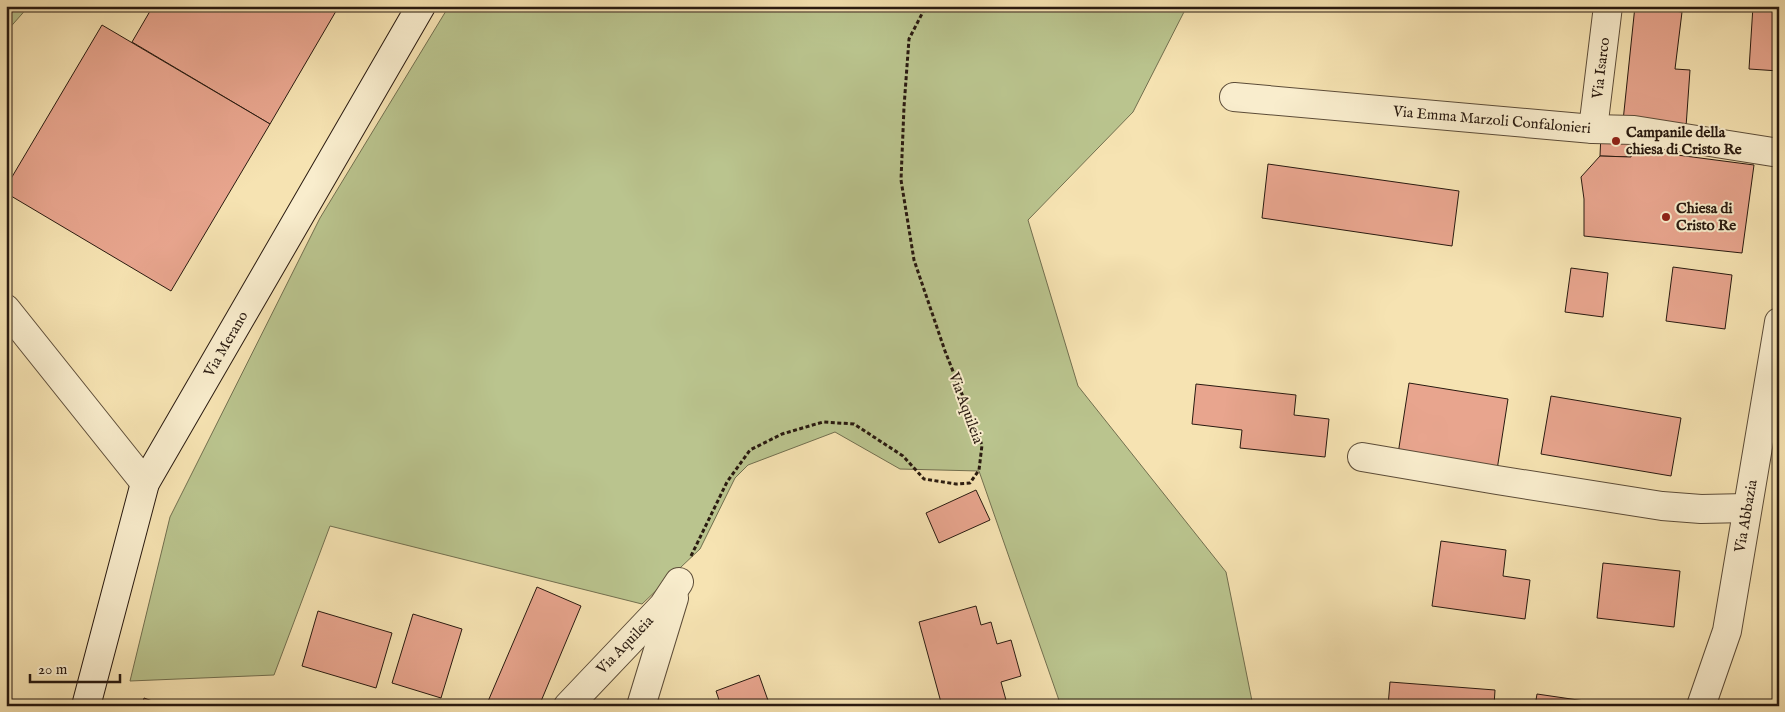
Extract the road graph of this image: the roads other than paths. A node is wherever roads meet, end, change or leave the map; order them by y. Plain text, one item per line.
1 (421, 6) edge
2 (1608, 6) edge
3 (1234, 96) dead end
4 (1593, 129) junction
5 (1779, 153) edge
6 (6, 309) edge
7 (1779, 322) edge
8 (1362, 458) dead end
9 (145, 483) junction
10 (1747, 508) junction
11 (86, 706) edge
12 (568, 706) edge
13 (641, 706) edge
14 (1701, 706) edge

1 - 9 street, Via Merano
2 - 4 street, Via Isarco
3 - 4 street, Via Emma Marzoli Confalonieri
4 - 5 street, Via Emma Marzoli Confalonieri
6 - 9 street
7 - 10 street, Via Abbazia
8 - 10 street
9 - 11 street, Via Merano
10 - 14 street, Via Abbazia
12 - 13 street, Via Aquileia

